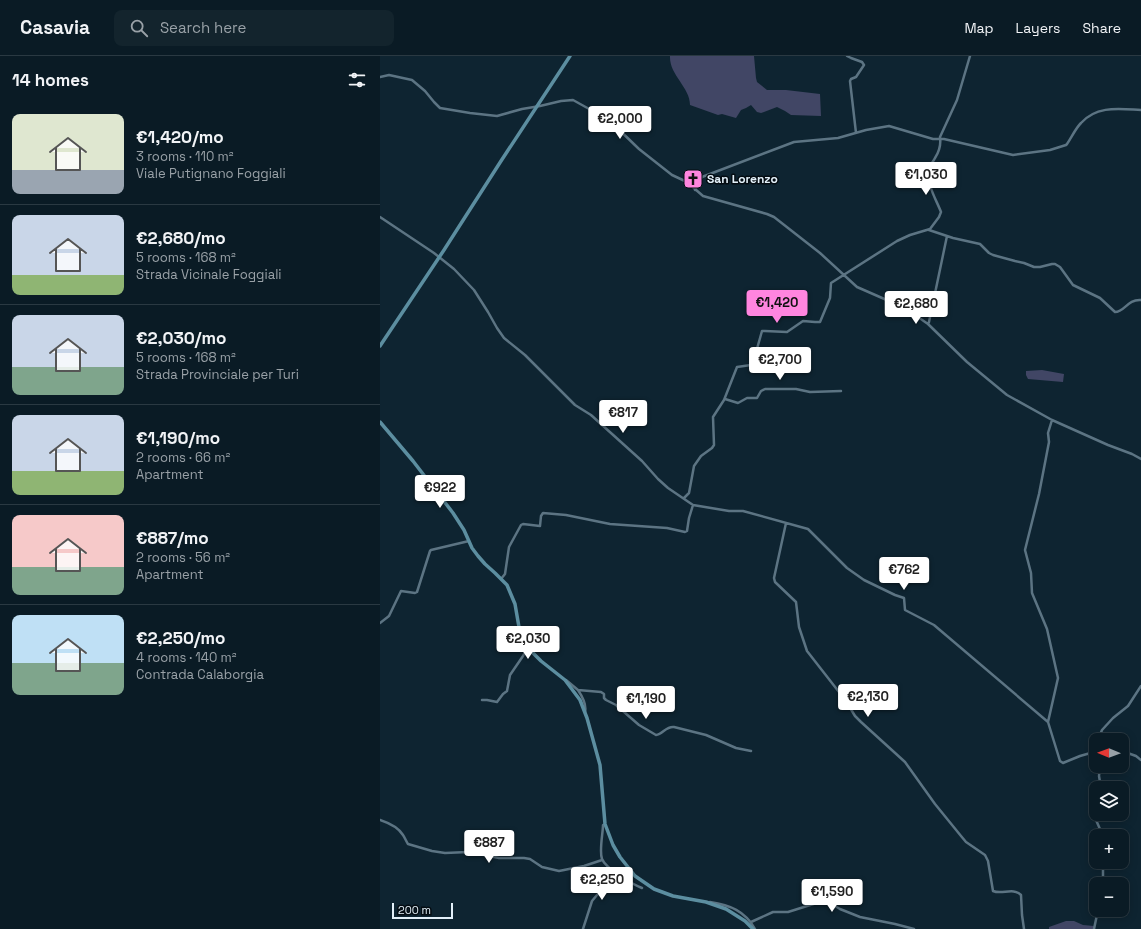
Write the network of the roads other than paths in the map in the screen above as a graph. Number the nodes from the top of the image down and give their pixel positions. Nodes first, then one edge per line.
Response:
1 (570, 56) edge
2 (847, 56) edge
3 (970, 56) edge
4 (380, 77) edge
5 (540, 104) junction
6 (1141, 110) edge
7 (856, 132) junction
8 (940, 139) junction
9 (695, 190) junction
10 (380, 217) edge
11 (929, 230) junction
12 (947, 236) junction
13 (843, 275) junction
14 (1141, 300) edge
15 (928, 324) junction
16 (380, 346) edge
17 (841, 391) dead end
18 (725, 399) junction
19 (1052, 420) junction
20 (380, 422) edge
21 (1141, 459) edge
22 (684, 498) junction
23 (693, 505) junction
24 (786, 523) junction
25 (469, 541) junction
26 (501, 579) junction
27 (380, 622) edge
28 (526, 650) dead end
29 (565, 680) junction
30 (1141, 686) edge
31 (578, 690) junction
32 (482, 700) dead end
33 (585, 712) junction
34 (1048, 722) junction
35 (1101, 733) edge
36 (751, 751) dead end
37 (1129, 754) edge
38 (1089, 755) edge
39 (1141, 760) edge
40 (380, 820) edge
41 (605, 824) junction
42 (602, 860) junction
43 (616, 873) junction
44 (642, 888) dead end
45 (706, 902) junction
46 (1097, 917) edge
47 (751, 922) junction
48 (583, 929) edge
49 (754, 929) edge
50 (914, 929) edge
51 (1024, 929) edge
52 (1094, 929) edge

1 - 5 main road
2 - 7 street
3 - 8 street
4 - 5 street
5 - 9 street
5 - 16 main road
6 - 8 street
7 - 8 street
7 - 9 street
8 - 11 street
9 - 13 street
10 - 22 street
11 - 12 street
11 - 13 street
12 - 14 street
12 - 15 street
13 - 15 street
13 - 18 street
15 - 19 street
17 - 18 street
18 - 22 street
19 - 21 street
19 - 34 street
20 - 25 main road
22 - 23 street
23 - 24 street
23 - 26 street
24 - 34 street
24 - 51 street
25 - 26 main road
25 - 27 street
26 - 29 main road
28 - 32 street
29 - 31 street
29 - 33 main road
30 - 35 street
31 - 33 street
31 - 36 street
33 - 41 main road
34 - 38 street
37 - 39 street
40 - 42 street
41 - 42 street
41 - 45 main road
42 - 43 street
43 - 44 street
43 - 48 street
45 - 47 street
45 - 49 main road
46 - 52 street
47 - 49 street
47 - 50 street

